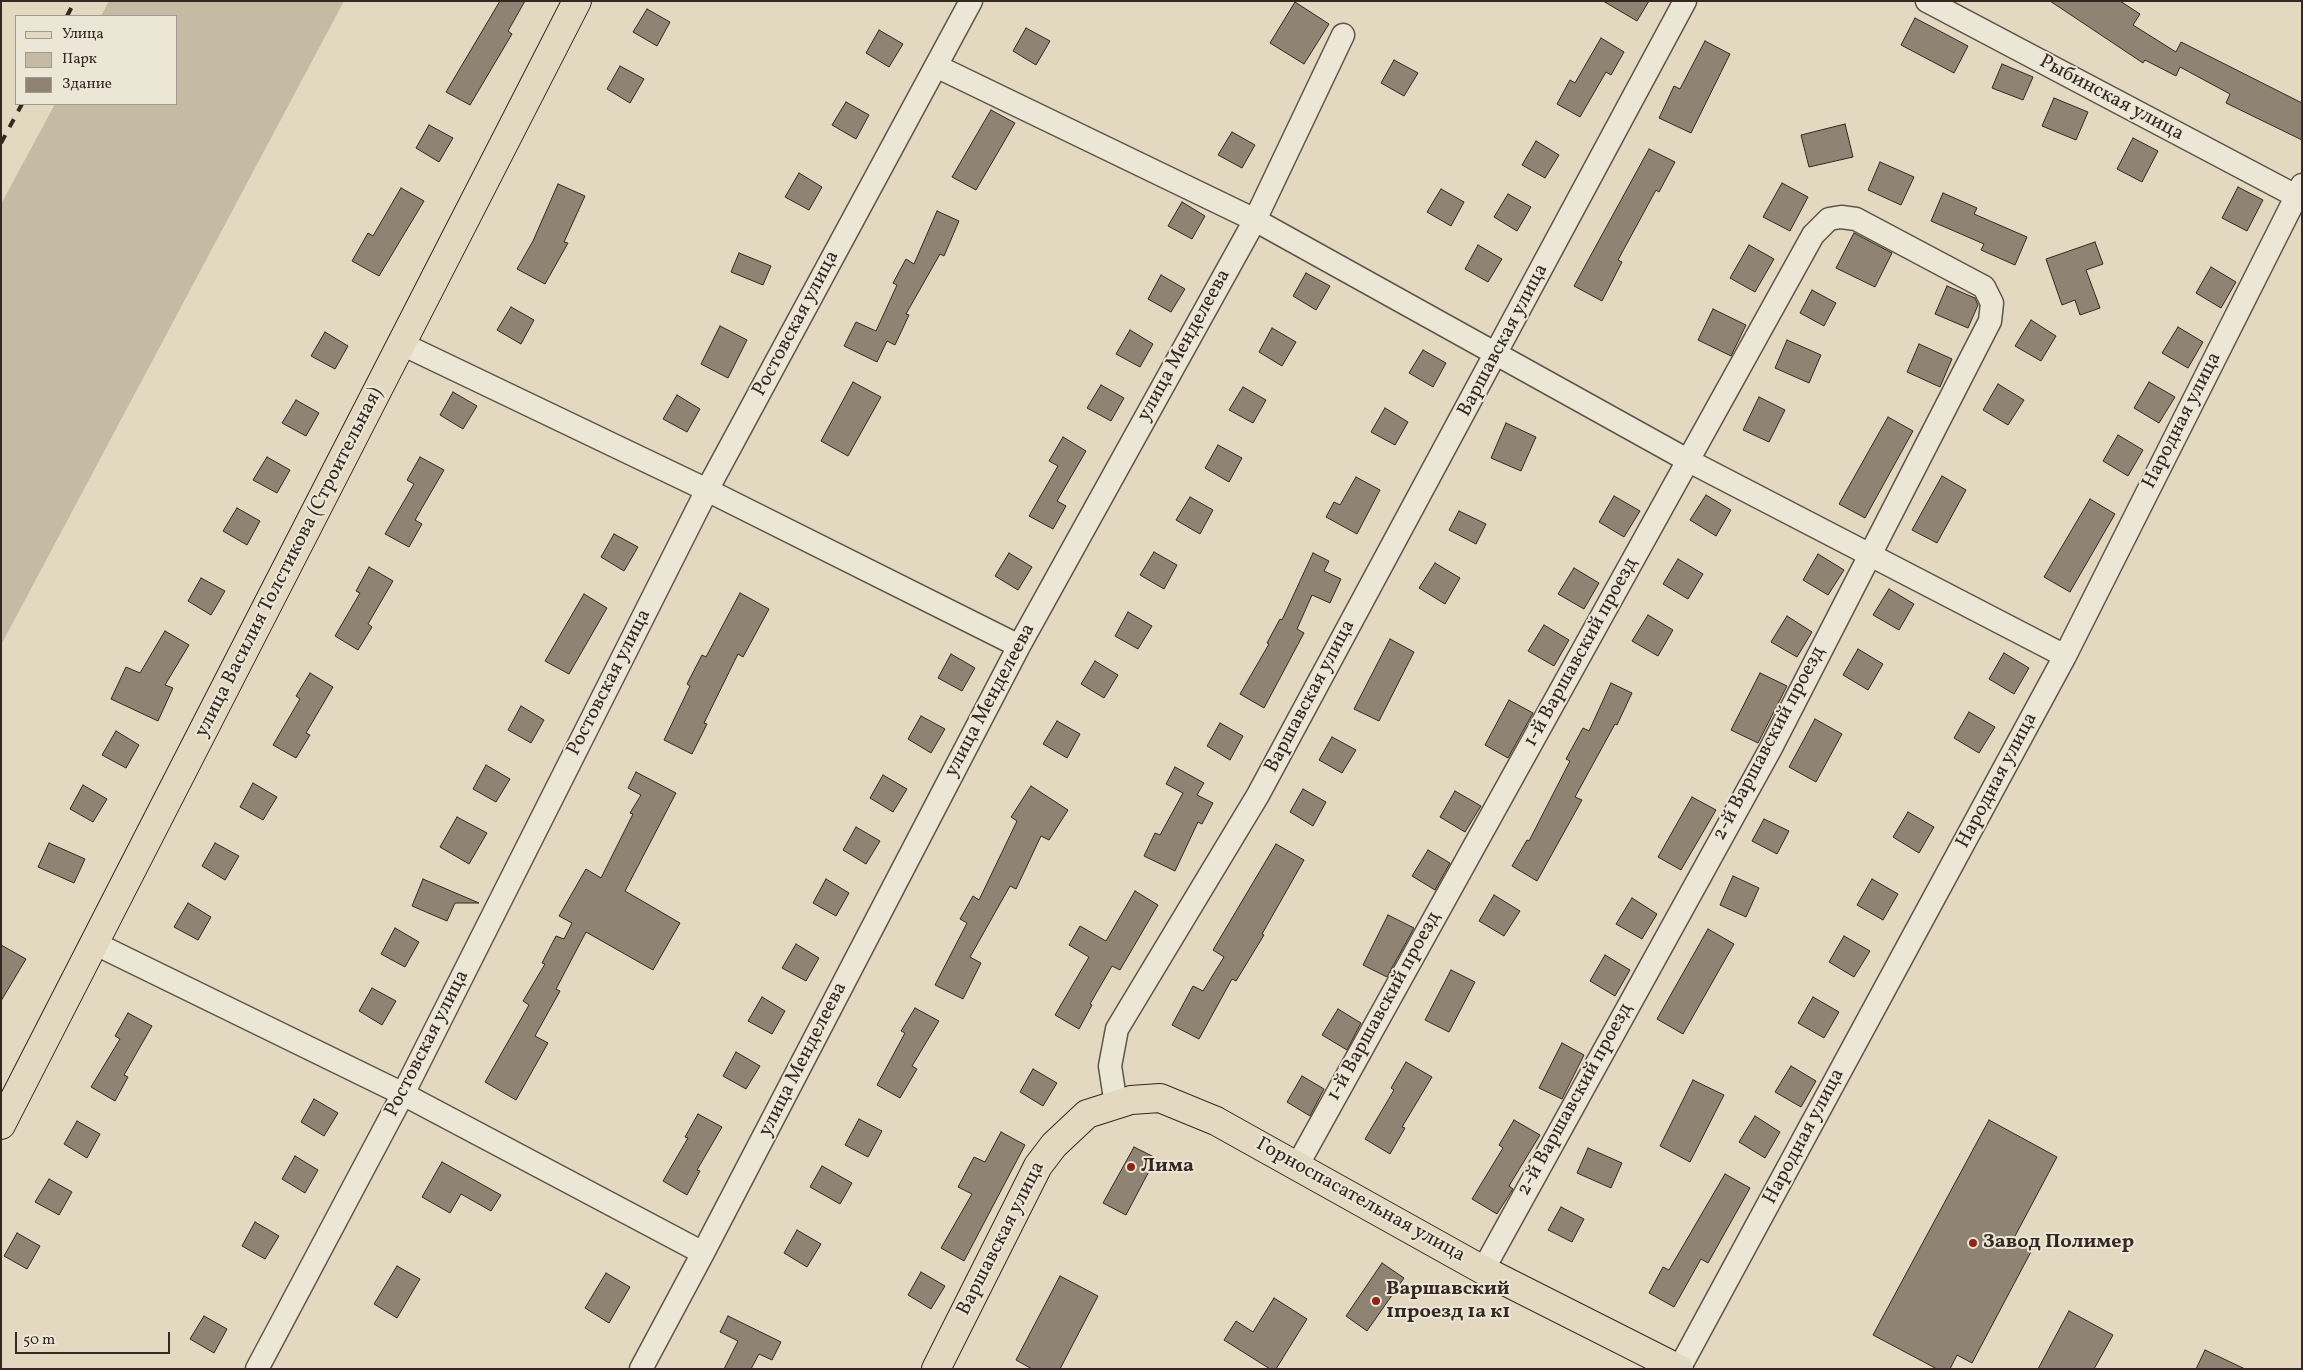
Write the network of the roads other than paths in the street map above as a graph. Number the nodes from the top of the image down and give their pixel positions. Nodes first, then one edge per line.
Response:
1 (577, 1) edge
2 (971, 1) edge
3 (1686, 1) edge
4 (1927, 1) edge
5 (1343, 35) dead end
6 (936, 66) junction
7 (2299, 190) edge
8 (1255, 220) junction
9 (1908, 247) joint
10 (402, 344) junction
11 (1497, 354) junction
12 (1689, 461) junction
13 (707, 490) junction
14 (1870, 554) junction
15 (1019, 646) junction
16 (2065, 656) junction
17 (96, 944) junction
18 (403, 1094) junction
19 (1116, 1105) junction
20 (1, 1125) edge
21 (1297, 1166) junction
22 (703, 1253) junction
23 (1483, 1270) junction
24 (257, 1369) edge
25 (641, 1369) edge
26 (936, 1369) edge
27 (1679, 1369) edge

1 - 10 main road, улица Василия Толстикова (Строительная)
2 - 6 street, Ростовская улица
3 - 11 street, Варшавская улица
4 - 7 street, Рыбинская улица
5 - 8 street, улица Менделеева
6 - 8 street
6 - 13 street, Ростовская улица
7 - 16 street, Народная улица
8 - 11 street
8 - 15 street, улица Менделеева
9 - 12 street, 1-й Варшавский проезд
9 - 14 street, 2-й Варшавский проезд
10 - 13 street
10 - 17 main road, улица Василия Толстикова (Строительная)
11 - 12 street
11 - 19 street, Варшавская улица
12 - 14 street
12 - 21 street, 1-й Варшавский проезд
13 - 15 street
13 - 18 street, Ростовская улица
14 - 16 street
14 - 23 street, 2-й Варшавский проезд
15 - 22 street, улица Менделеева
16 - 27 street, Народная улица
17 - 18 street
17 - 20 main road, улица Василия Толстикова (Строительная)
18 - 22 street
18 - 24 street, Ростовская улица
19 - 21 main road, Горноспасательная улица
19 - 26 main road, Варшавская улица
21 - 23 main road, Горноспасательная улица
22 - 25 street, улица Менделеева
23 - 27 main road, Горноспасательная улица

